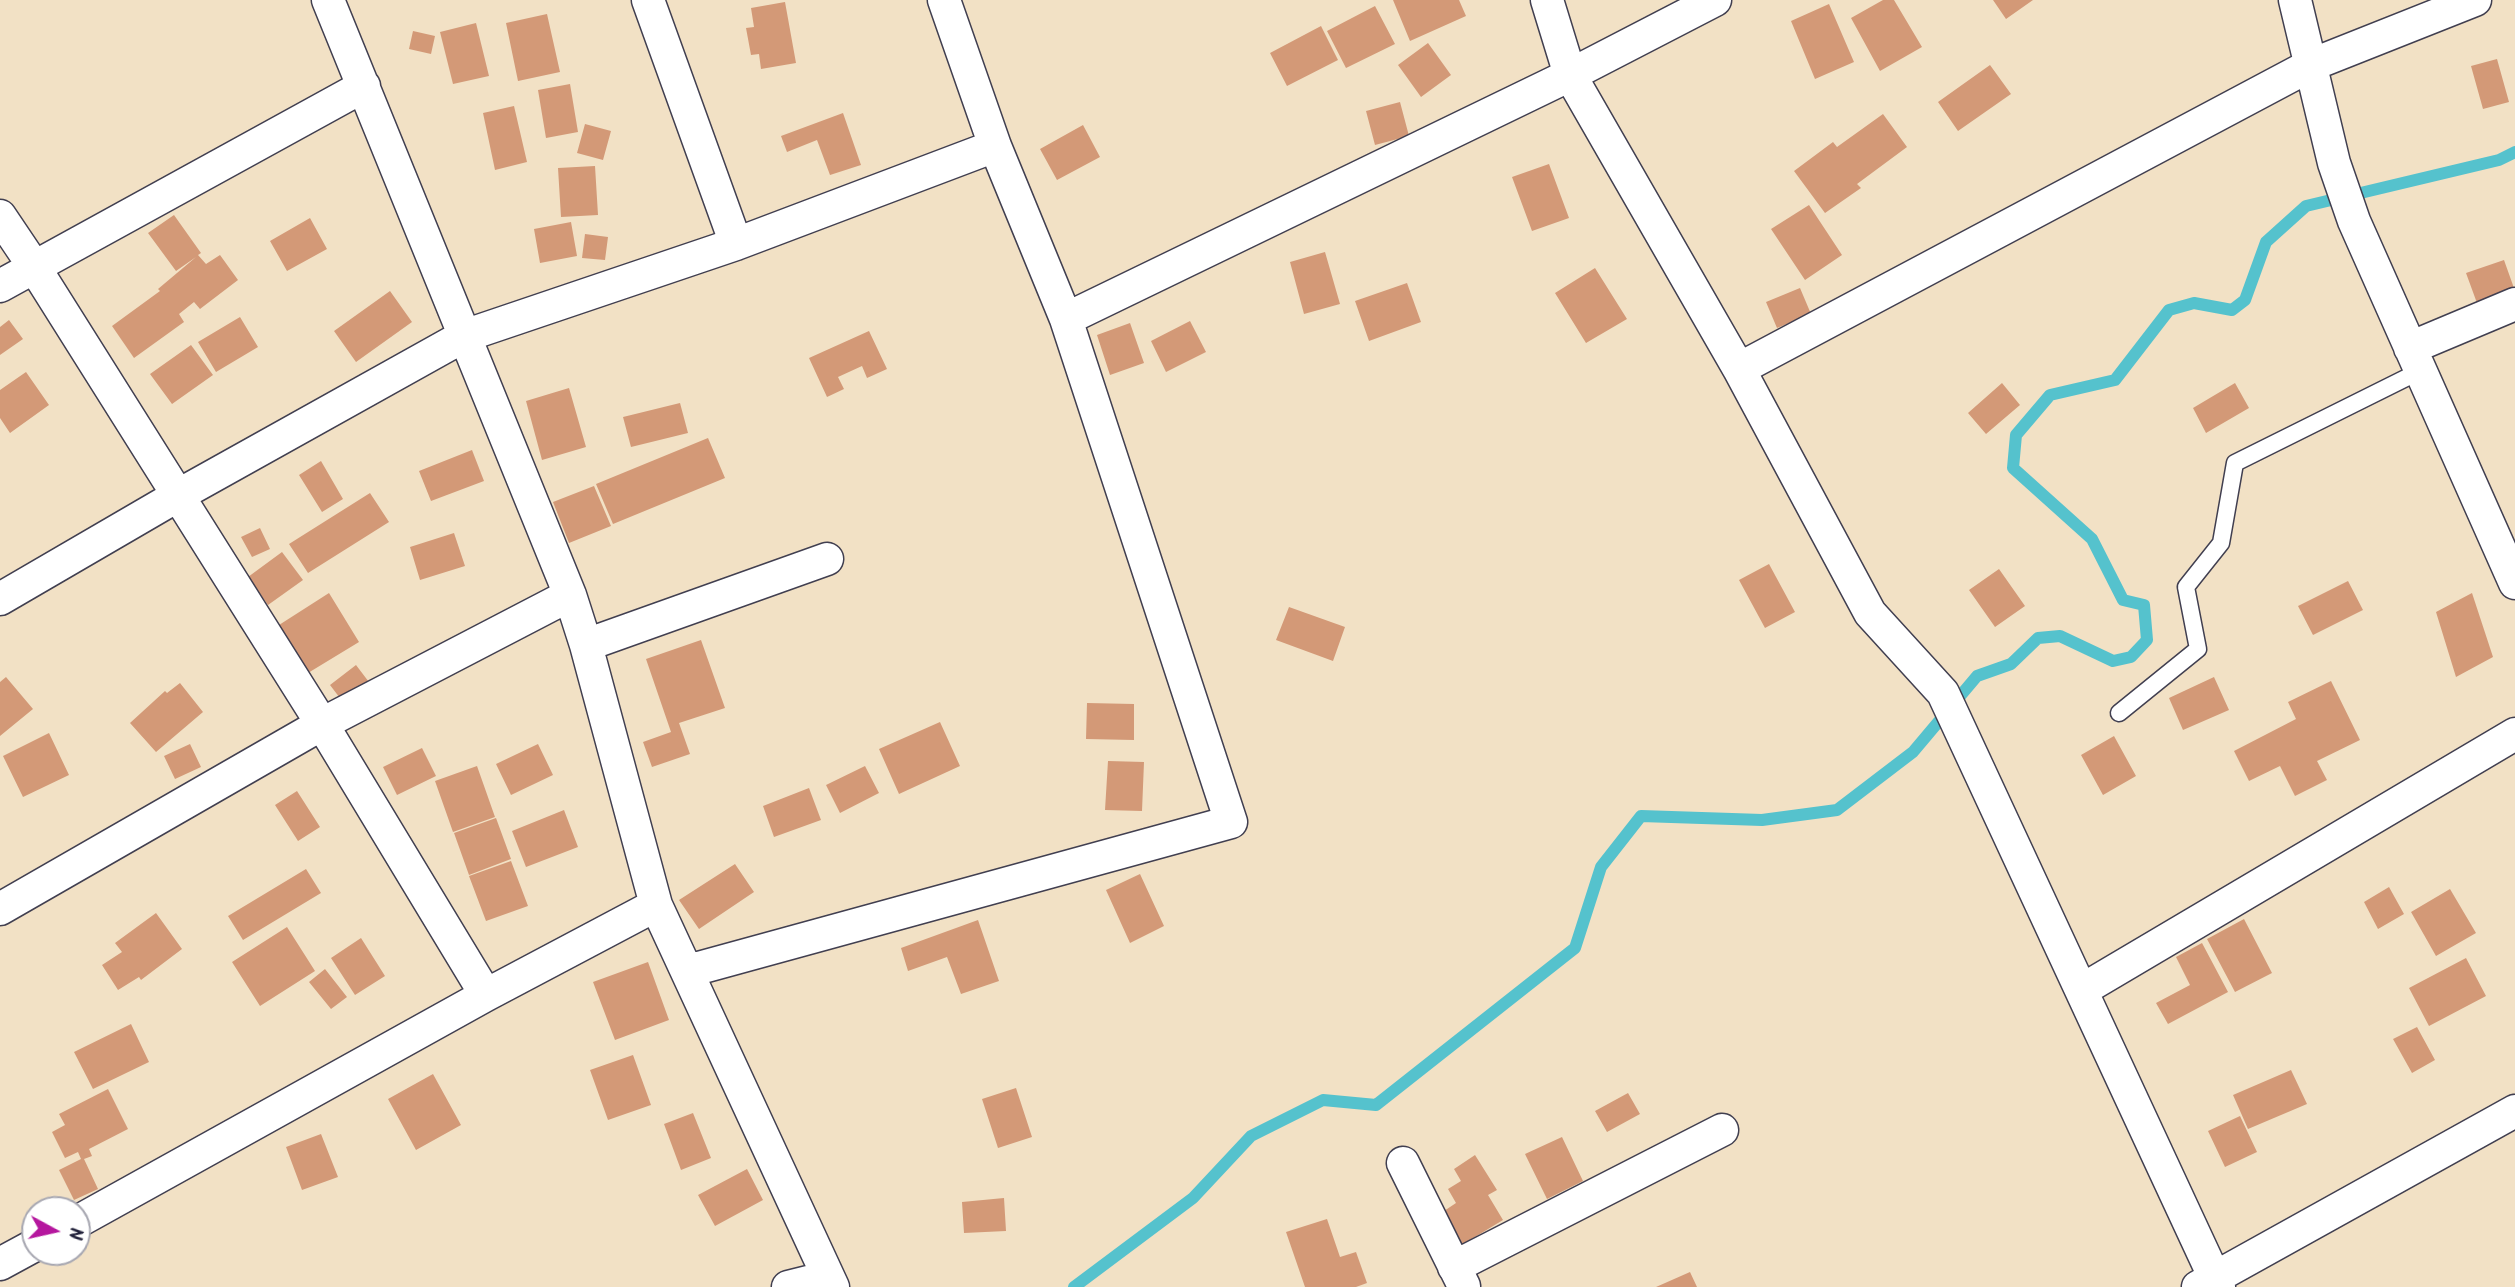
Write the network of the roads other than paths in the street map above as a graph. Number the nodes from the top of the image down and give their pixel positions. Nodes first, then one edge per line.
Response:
1 (328, 0) edge
2 (648, 0) edge
3 (1547, 0) edge
4 (1715, 0) edge
5 (2295, 0) edge
6 (2475, 0) edge
7 (953, 3) edge
8 (2311, 65) junction
9 (1570, 75) junction
10 (364, 86) junction
11 (995, 146) junction
12 (0, 216) edge
13 (736, 244) junction
14 (33, 265) junction
15 (0, 286) edge
16 (2515, 304) edge
17 (1066, 319) junction
18 (464, 335) junction
19 (2415, 359) junction
20 (1739, 369) junction
21 (177, 496) junction
22 (827, 559) dead end
23 (2515, 583) edge
24 (570, 595) junction
25 (0, 599) edge
26 (586, 645) junction
27 (2119, 713) dead end
28 (321, 724) junction
29 (2515, 734) edge
30 (656, 905) junction
31 (0, 909) edge
32 (688, 971) junction
33 (2082, 990) junction
34 (486, 995) junction
35 (2515, 1111) edge
36 (1722, 1130) dead end
37 (1402, 1163) dead end
38 (91, 1214) edge
39 (21, 1253) edge
40 (0, 1265) edge
41 (1460, 1277) edge
42 (831, 1282) edge
43 (2211, 1284) edge
44 (788, 1287) edge

1 - 10 street
2 - 13 street
3 - 9 street
4 - 9 street
5 - 8 street
6 - 8 street
7 - 11 street
8 - 19 street
8 - 20 street
9 - 17 street
9 - 20 street
10 - 14 street
10 - 18 street
11 - 13 street
11 - 17 street
12 - 14 street
13 - 18 street
14 - 15 street
14 - 21 street
16 - 19 street
17 - 32 street
18 - 21 street
18 - 24 street
19 - 23 street
19 - 27 lane
20 - 33 street
21 - 25 street
21 - 28 street
22 - 26 street
24 - 26 street
24 - 28 street
26 - 30 street
28 - 31 street
28 - 34 street
29 - 33 street
30 - 32 street
30 - 34 street
32 - 42 street
33 - 43 street
34 - 38 street
35 - 43 street
36 - 41 street
37 - 41 street
39 - 40 street
42 - 44 street

